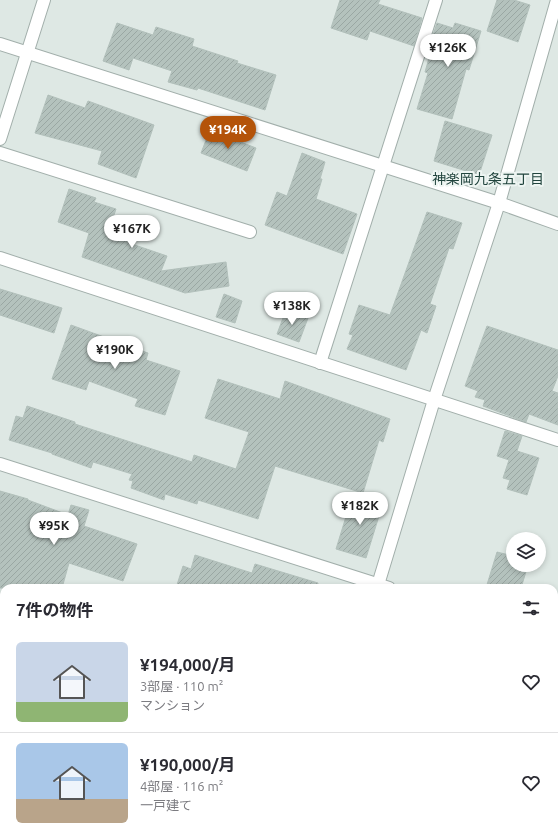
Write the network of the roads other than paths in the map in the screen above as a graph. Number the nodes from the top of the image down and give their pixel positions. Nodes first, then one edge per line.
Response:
1 (44, 0) edge
2 (436, 0) edge
3 (557, 0) edge
4 (0, 44) edge
5 (27, 53) junction
6 (0, 139) edge
7 (0, 153) edge
8 (383, 166) junction
9 (499, 203) junction
10 (558, 224) edge
11 (250, 232) dead end
12 (0, 258) edge
13 (320, 363) junction
14 (434, 400) junction
15 (558, 440) edge
16 (0, 464) edge
17 (373, 584) edge
18 (383, 584) edge

1 - 5 street
2 - 8 street
3 - 9 street
4 - 5 street
5 - 6 street
5 - 8 street
7 - 11 street
8 - 9 street
8 - 13 street
9 - 10 street
9 - 14 street
12 - 13 street
13 - 14 street
14 - 15 street
14 - 18 street
16 - 17 street

